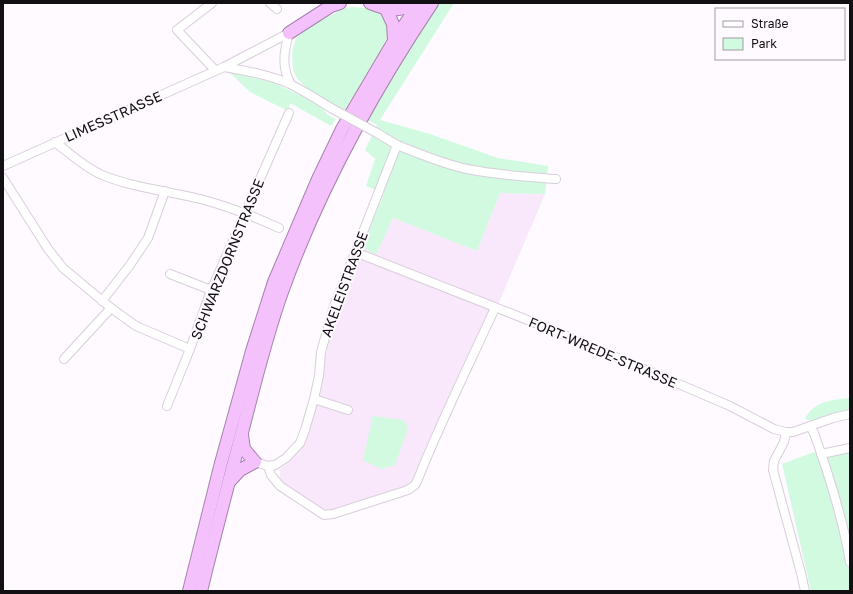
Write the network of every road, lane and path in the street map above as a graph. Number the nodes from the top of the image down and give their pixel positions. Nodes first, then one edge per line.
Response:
1 (212, 3) edge
2 (270, 3) edge
3 (340, 3) edge
4 (370, 3) edge
5 (412, 3) edge
6 (419, 3) edge
7 (432, 3) edge
8 (278, 9) dead end
9 (386, 10) junction
10 (289, 33) junction
11 (394, 41) junction
12 (224, 67) junction
13 (215, 70) junction
14 (291, 84) junction
15 (288, 113) dead end
16 (55, 142) junction
17 (397, 145) junction
18 (3, 166) edge
19 (3, 178) edge
20 (556, 179) dead end
21 (165, 191) junction
22 (245, 213) junction
23 (279, 228) dead end
24 (355, 252) junction
25 (170, 274) dead end
26 (211, 290) junction
27 (102, 301) junction
28 (111, 308) junction
29 (495, 308) junction
30 (190, 349) junction
31 (64, 359) dead end
32 (314, 399) junction
33 (167, 406) dead end
34 (348, 410) dead end
35 (850, 414) edge
36 (810, 426) junction
37 (786, 432) junction
38 (242, 433) junction
39 (850, 448) edge
40 (821, 454) junction
41 (255, 462) junction
42 (268, 466) junction
43 (228, 483) junction
44 (850, 562) edge
45 (189, 591) edge
46 (201, 591) edge
47 (805, 591) edge

1 - 13 street
2 - 8 street
3 - 10 highway
4 - 9 highway
5 - 9 highway
6 - 11 highway
7 - 38 highway
9 - 11 highway
10 - 12 street, LIMESSTRASSE
10 - 14 street
11 - 45 highway
12 - 13 street, LIMESSTRASSE
12 - 14 street, LIMESSTRASSE
13 - 16 street, LIMESSTRASSE
14 - 17 street, LIMESSTRASSE, bridge
15 - 22 street, SCHWARZDORNSTRASSE
16 - 18 street, LIMESSTRASSE
16 - 21 street
17 - 20 street
17 - 24 street, AKELEISTRASSE
19 - 27 street
21 - 22 street
21 - 27 street
22 - 23 street
22 - 26 street, SCHWARZDORNSTRASSE
24 - 29 street, FORT-WREDE-STRASSE
24 - 32 street, AKELEISTRASSE
25 - 26 street
26 - 30 street, SCHWARZDORNSTRASSE
27 - 28 street
28 - 30 street
28 - 31 street
29 - 37 street, FORT-WREDE-STRASSE
29 - 42 street
30 - 33 street, SCHWARZDORNSTRASSE
32 - 34 street
32 - 42 street, AKELEISTRASSE
35 - 36 street
36 - 37 street
36 - 40 street
37 - 47 street
38 - 41 highway
38 - 43 highway
39 - 40 street
40 - 44 street
41 - 42 street
41 - 43 highway
43 - 46 highway

